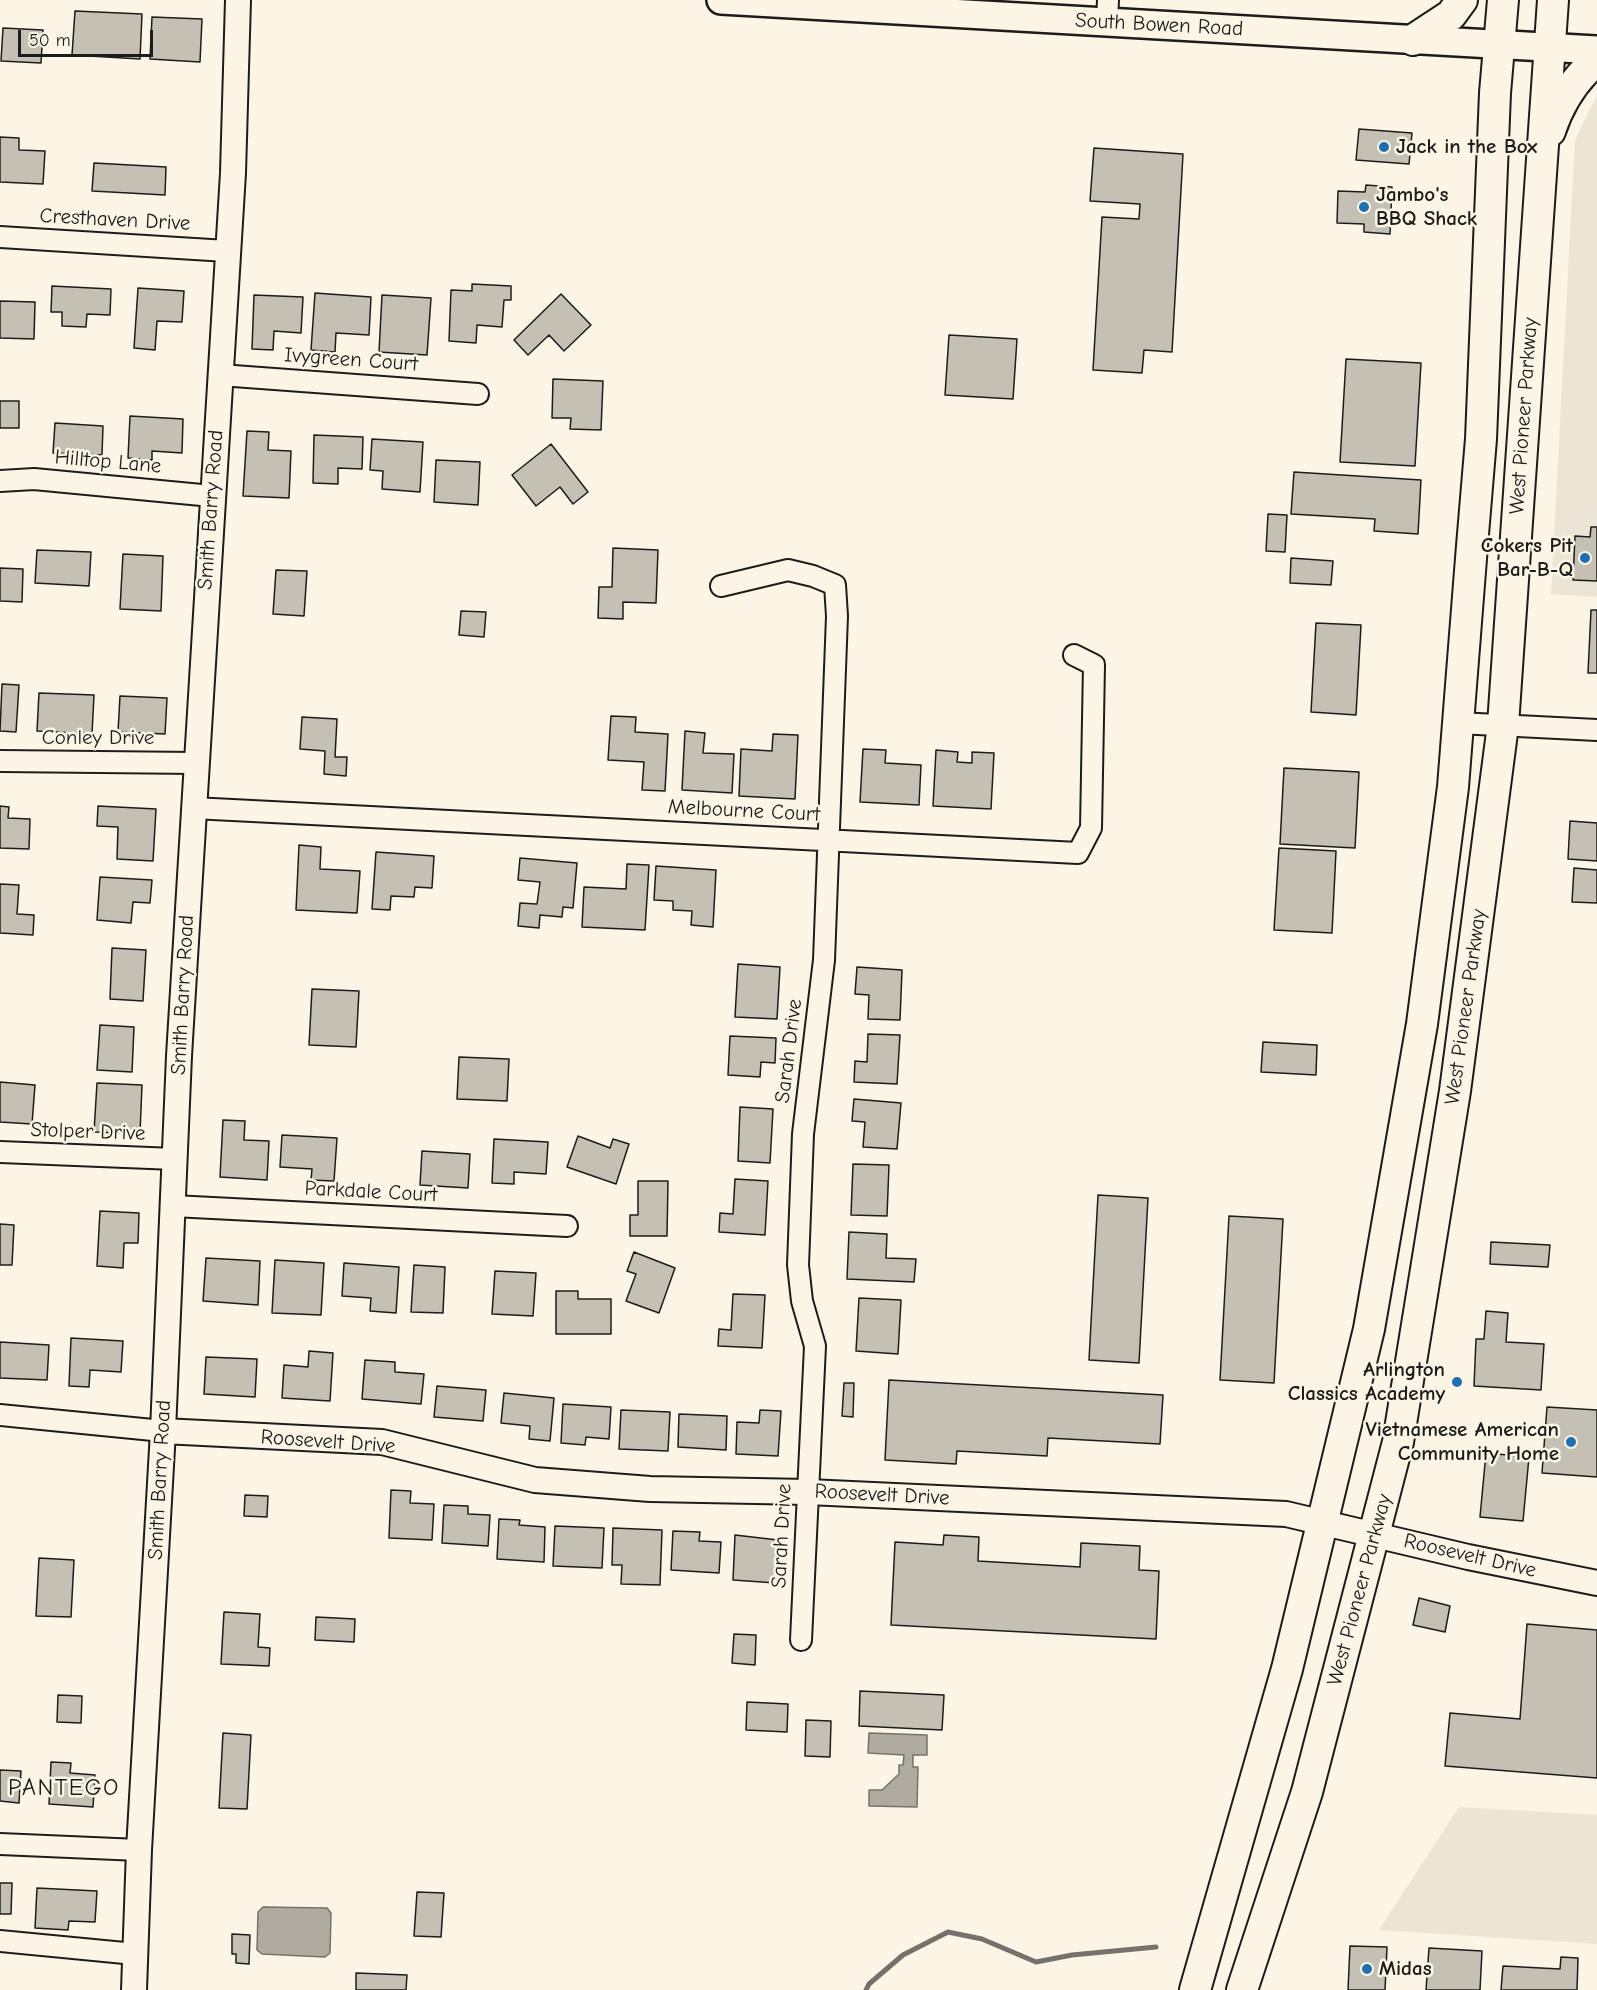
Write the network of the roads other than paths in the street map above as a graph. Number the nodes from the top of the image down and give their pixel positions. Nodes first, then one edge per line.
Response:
1 (238, 0) edge
2 (720, 0) edge
3 (1462, 0) edge
4 (1503, 0) edge
5 (1553, 0) edge
6 (1107, 11) edge
7 (1413, 40) junction
8 (1499, 44) junction
9 (1550, 47) junction
10 (1597, 50) edge
11 (1597, 60) edge
12 (1542, 157) junction
13 (0, 237) edge
14 (227, 250) junction
15 (220, 375) junction
16 (478, 394) dead end
17 (0, 481) edge
18 (212, 496) junction
19 (721, 586) dead end
20 (1074, 655) dead end
21 (1458, 723) junction
22 (1503, 725) junction
23 (1597, 730) edge
24 (0, 761) edge
25 (196, 763) junction
26 (193, 808) junction
27 (829, 839) junction
28 (0, 1152) edge
29 (175, 1160) junction
30 (173, 1206) junction
31 (567, 1226) dead end
32 (0, 1415) edge
33 (163, 1431) junction
34 (808, 1492) junction
35 (1324, 1521) junction
36 (1374, 1534) junction
37 (1597, 1583) edge
38 (801, 1640) dead end
39 (0, 1844) edge
40 (139, 1850) junction
41 (0, 1941) edge
42 (135, 1954) junction
43 (134, 1990) edge
44 (1195, 1990) edge
45 (1242, 1990) edge

1 - 14 street, Smith Barry Road
2 - 6 main road, South Bowen Road
3 - 7 main road
4 - 8 main road, West Pioneer Parkway
5 - 9 main road, West Pioneer Parkway
6 - 7 main road, South Bowen Road
7 - 8 main road, South Bowen Road
8 - 9 main road, South Bowen Road
8 - 21 main road, West Pioneer Parkway
9 - 10 main road, South Bowen Road
9 - 12 main road, West Pioneer Parkway
11 - 12 main road
12 - 22 main road, West Pioneer Parkway
13 - 14 street, Cresthaven Drive
14 - 15 street, Smith Barry Road
15 - 16 street, Ivygreen Court
15 - 18 street, Smith Barry Road
17 - 18 street, Hilltop Lane
18 - 25 street, Smith Barry Road
19 - 27 street, Sarah Drive
20 - 27 street, Melbourne Court
21 - 22 street
21 - 35 main road, West Pioneer Parkway
22 - 23 street
22 - 36 main road, West Pioneer Parkway
24 - 25 street, Conley Drive
25 - 26 street, Smith Barry Road
26 - 27 street, Melbourne Court
26 - 29 street, Smith Barry Road
27 - 34 street, Sarah Drive
28 - 29 street, Stolper Drive
29 - 30 street, Smith Barry Road
30 - 31 street, Parkdale Court
30 - 33 street, Smith Barry Road
32 - 33 street
33 - 34 street, Roosevelt Drive
33 - 40 street, Smith Barry Road
34 - 35 street, Roosevelt Drive
34 - 38 street, Sarah Drive
35 - 36 street, Roosevelt Drive
35 - 44 main road, West Pioneer Parkway
36 - 37 street, Roosevelt Drive
36 - 45 main road, West Pioneer Parkway
39 - 40 street
40 - 42 street, Smith Barry Road
41 - 42 street
42 - 43 street, Smith Barry Road

